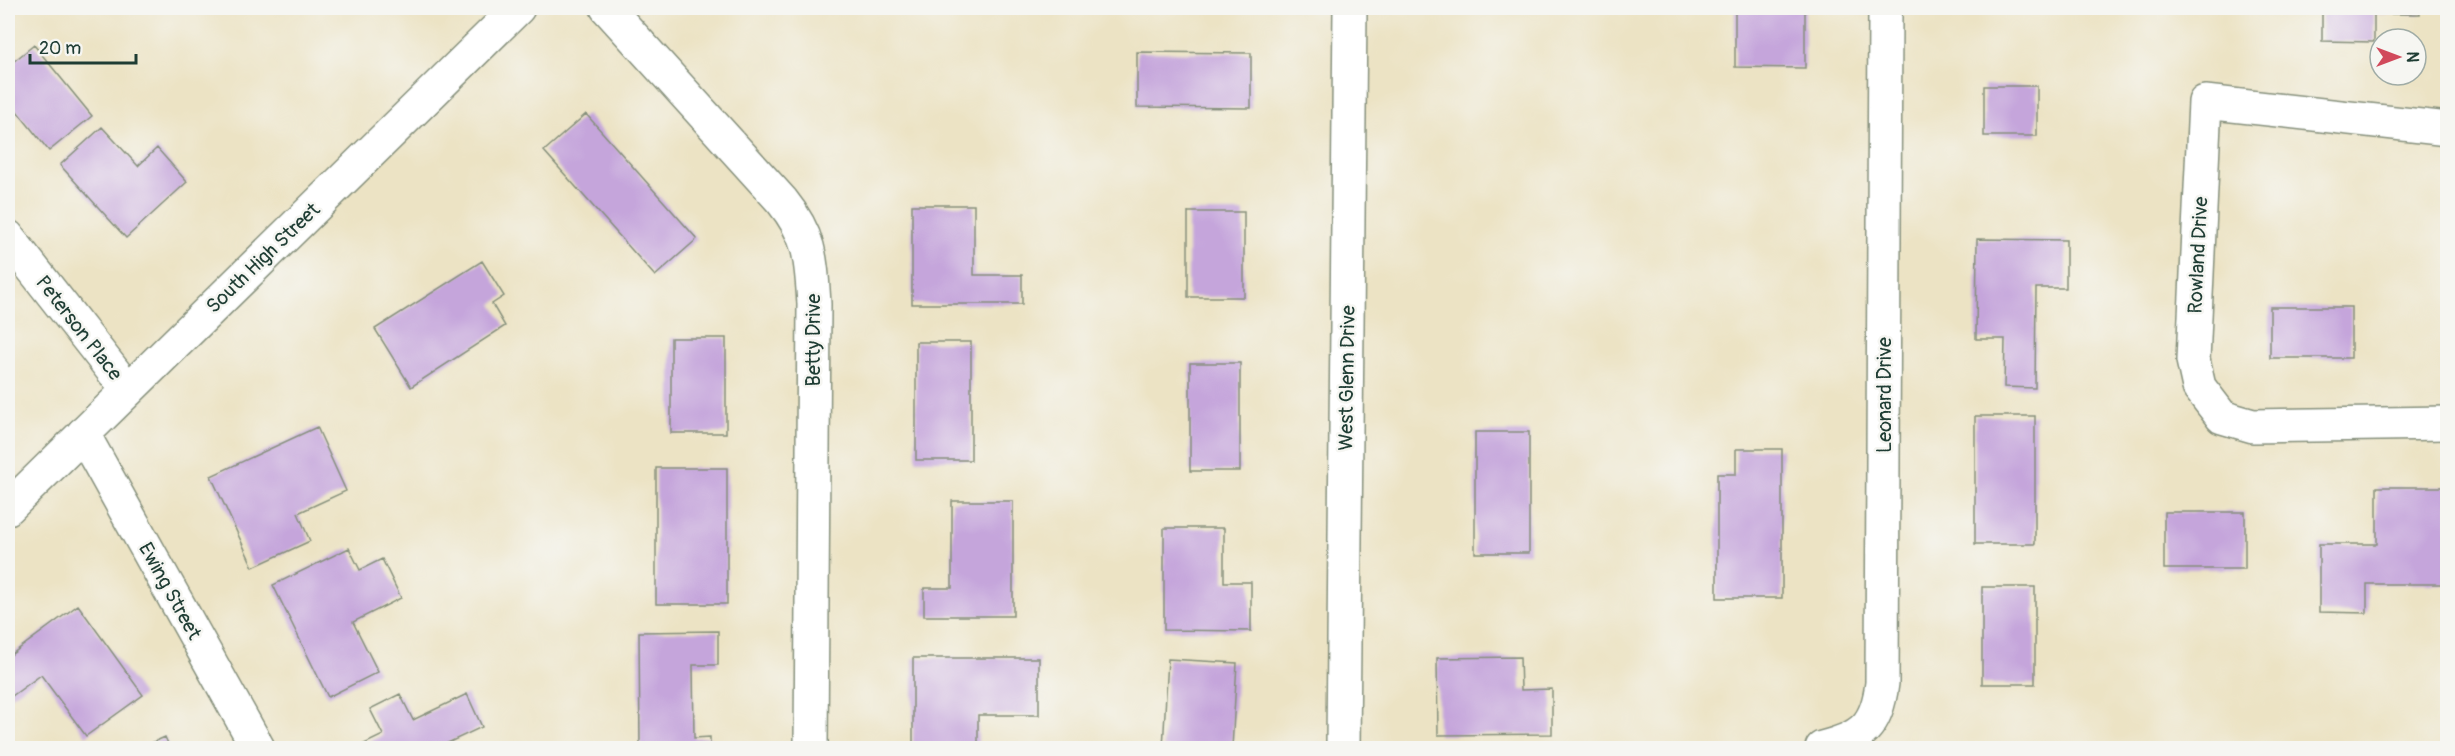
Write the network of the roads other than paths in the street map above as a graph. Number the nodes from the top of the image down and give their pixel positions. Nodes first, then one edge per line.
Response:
1 (518, 8) edge
2 (607, 8) edge
3 (1350, 8) edge
4 (1885, 8) edge
5 (2448, 129) edge
6 (8, 237) edge
7 (129, 390) junction
8 (2448, 423) edge
9 (83, 434) junction
10 (8, 508) edge
11 (258, 748) edge
12 (811, 748) edge
13 (1343, 748) edge
14 (1822, 748) edge

1 - 7 street, South High Street
2 - 12 street, Betty Drive
3 - 13 street, West Glenn Drive
4 - 14 street, Leonard Drive
5 - 8 street, Rowland Drive
6 - 7 street, Peterson Place
7 - 9 street, South High Street
9 - 10 street, South High Street
9 - 11 street, Ewing Street

